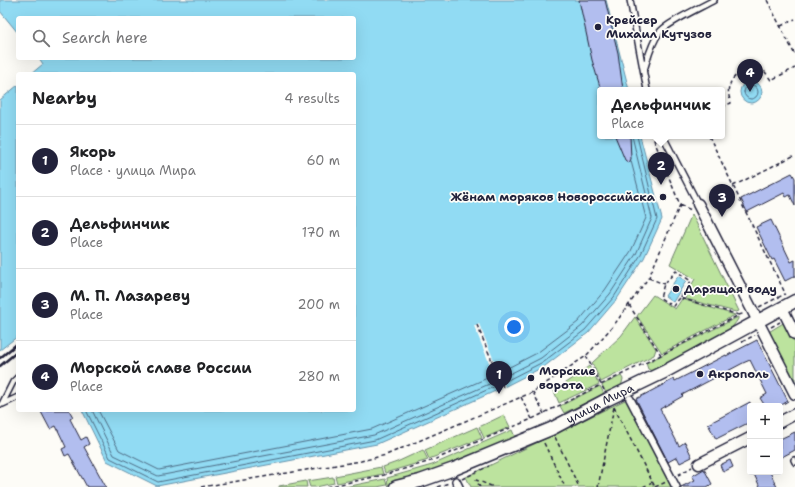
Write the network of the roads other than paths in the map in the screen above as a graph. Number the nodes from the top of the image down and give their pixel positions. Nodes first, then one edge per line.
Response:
1 (630, 0) edge
2 (714, 0) edge
3 (644, 70) junction
4 (647, 87) edge
5 (665, 139) edge
6 (698, 204) joint
7 (788, 302) edge
8 (755, 315) junction
9 (795, 334) edge
10 (16, 379) edge
11 (795, 394) edge
12 (16, 398) edge
13 (630, 399) dead end
14 (1, 405) edge
15 (795, 414) edge
16 (783, 420) edge
17 (748, 439) edge
18 (699, 464) dead end
19 (398, 487) edge
20 (676, 487) edge

1 - 3 lane
2 - 3 lane
3 - 4 lane
5 - 6 lane
6 - 8 street
7 - 8 street, улица Мира
7 - 9 street
8 - 11 street
8 - 19 street, улица Мира
10 - 14 lane
12 - 14 lane
13 - 20 street
15 - 16 street
17 - 18 street

